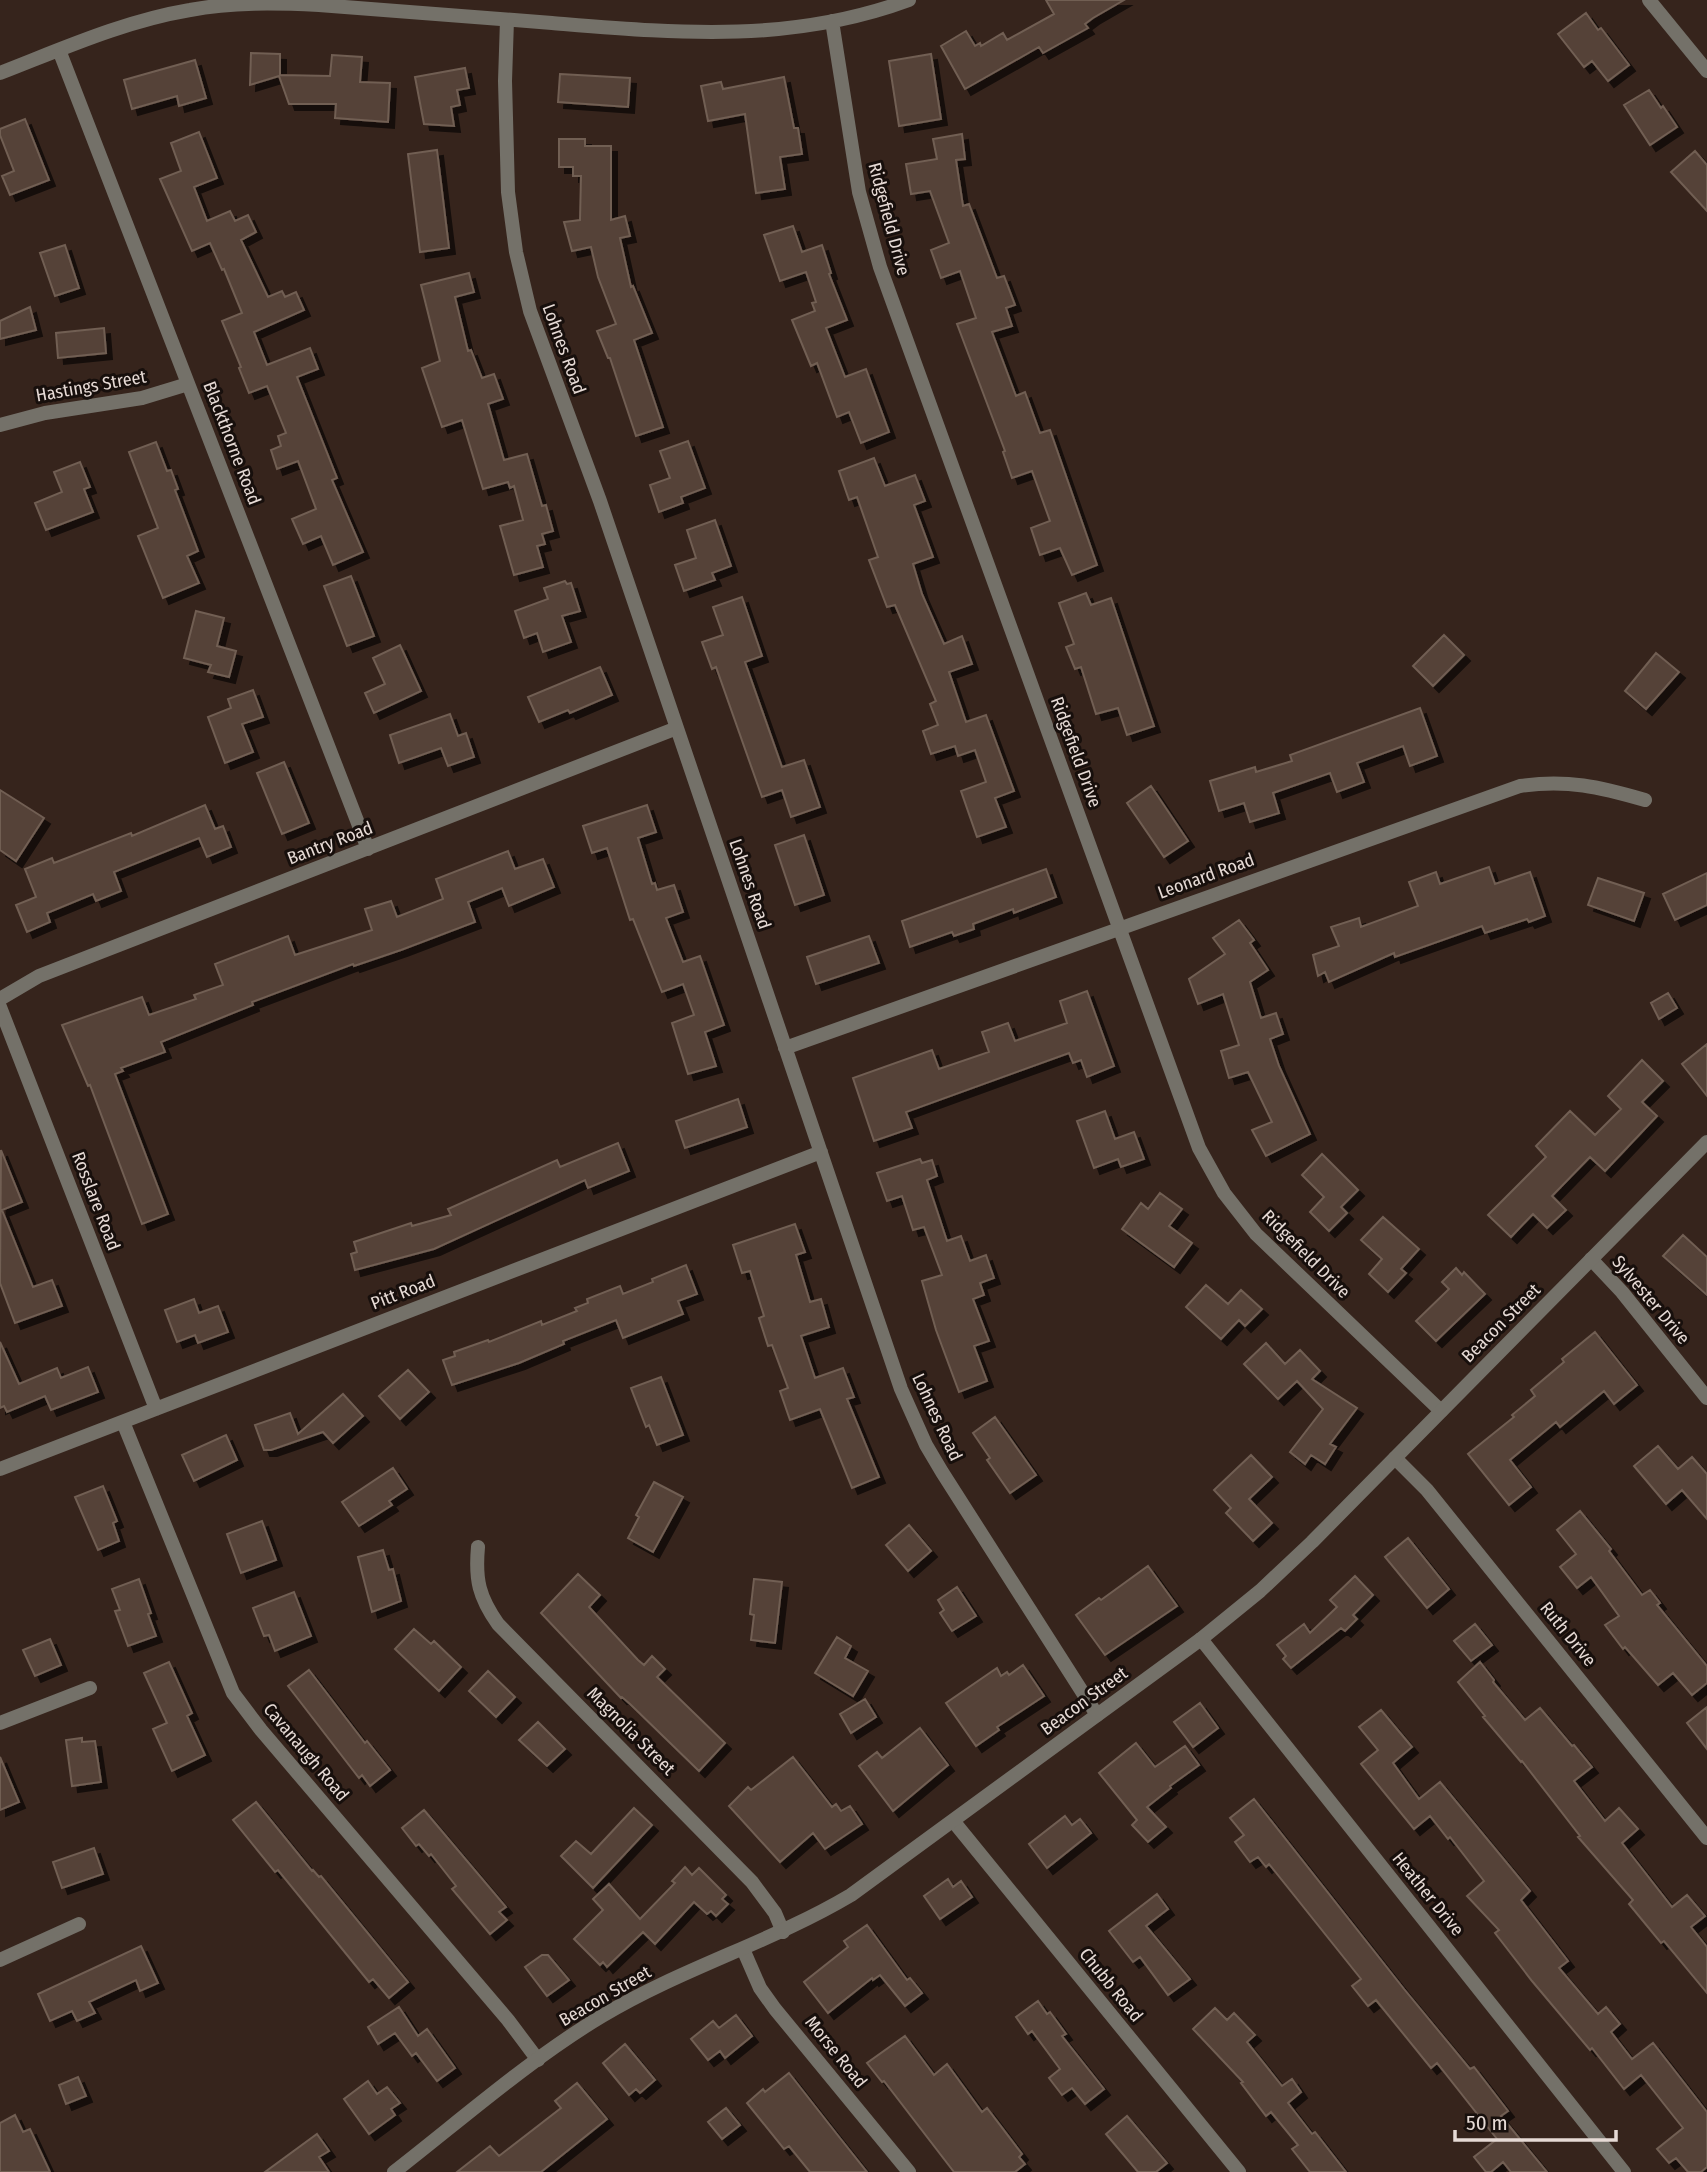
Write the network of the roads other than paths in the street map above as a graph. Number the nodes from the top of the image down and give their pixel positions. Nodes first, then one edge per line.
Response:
1 (909, 0) edge
2 (1649, 0) edge
3 (508, 20) junction
4 (832, 21) junction
5 (59, 50) junction
6 (1707, 71) edge
7 (0, 73) edge
8 (188, 384) junction
9 (0, 425) edge
10 (677, 728) junction
11 (1645, 800) dead end
12 (368, 849) junction
13 (1118, 927) junction
14 (0, 999) edge
15 (0, 1007) edge
16 (785, 1048) junction
17 (1707, 1142) edge
18 (821, 1152) junction
19 (1591, 1259) junction
20 (1707, 1398) edge
21 (156, 1409) junction
22 (1441, 1411) junction
23 (123, 1422) junction
24 (1395, 1458) junction
25 (0, 1469) edge
26 (478, 1547) dead end
27 (1201, 1639) junction
28 (90, 1688) dead end
29 (1097, 1716) junction
30 (0, 1723) edge
31 (954, 1822) junction
32 (1707, 1838) edge
33 (79, 1924) dead end
34 (783, 1932) junction
35 (743, 1950) junction
36 (0, 1960) edge
37 (538, 2060) junction
38 (394, 2172) edge
39 (909, 2172) edge
40 (1239, 2172) edge
41 (1625, 2172) edge

1 - 4 street
2 - 6 street
3 - 4 street
3 - 5 street
3 - 10 street, Lohnes Road
4 - 13 street, Ridgefield Drive
5 - 7 street
5 - 8 street, Blackthorne Road
8 - 9 street, Hastings Street
8 - 12 street, Blackthorne Road
10 - 12 street, Bantry Road
10 - 16 street, Lohnes Road
11 - 13 street, Leonard Road
12 - 14 street, Bantry Road
13 - 16 street, Leonard Road
13 - 22 street, Ridgefield Drive
15 - 21 street, Rosslare Road
16 - 18 street, Lohnes Road
17 - 19 street, Beacon Street
18 - 21 street, Pitt Road
18 - 29 street, Lohnes Road
19 - 20 street, Sylvester Drive
19 - 22 street, Beacon Street
21 - 23 street, Pitt Road
22 - 24 street, Beacon Street
23 - 25 street, Pitt Road
23 - 37 street, Cavanaugh Road
24 - 27 street, Beacon Street
24 - 32 street, Ruth Drive
26 - 34 street, Magnolia Street
27 - 29 street, Beacon Street
27 - 41 street, Heather Drive
28 - 30 street
29 - 31 street, Beacon Street
31 - 34 street, Beacon Street
31 - 40 street, Chubb Road
33 - 36 street
34 - 35 street, Beacon Street
35 - 37 street, Beacon Street
35 - 39 street, Morse Road
37 - 38 street, Beacon Street

